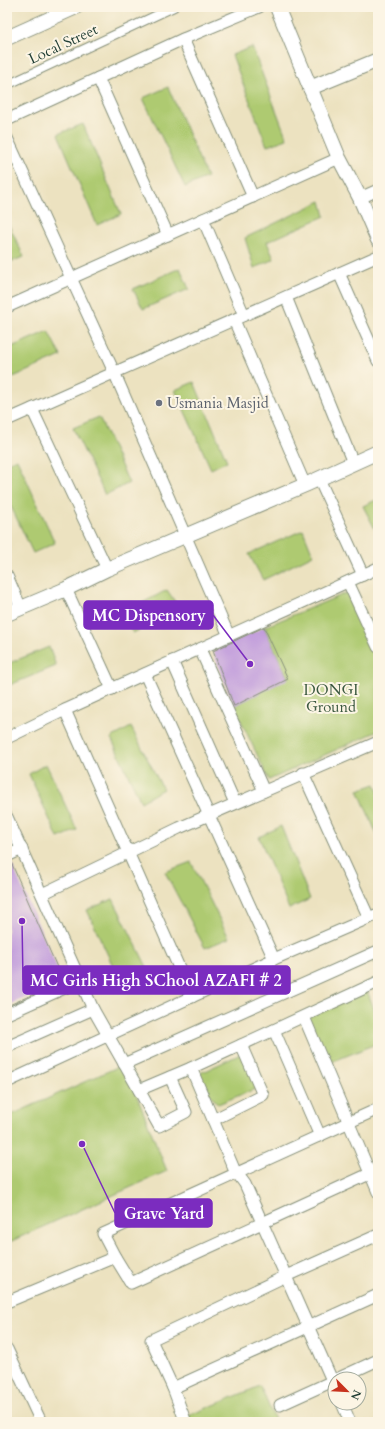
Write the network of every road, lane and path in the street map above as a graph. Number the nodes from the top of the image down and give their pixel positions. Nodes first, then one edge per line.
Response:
1 (76, 7) edge
2 (174, 7) edge
3 (259, 7) edge
4 (277, 7) edge
5 (7, 38) edge
6 (183, 39) junction
7 (378, 60) edge
8 (98, 78) junction
9 (7, 85) edge
10 (310, 88) junction
11 (7, 120) edge
12 (7, 138) edge
13 (339, 158) junction
14 (378, 190) edge
15 (253, 197) junction
16 (360, 198) junction
17 (203, 219) junction
18 (168, 235) junction
19 (378, 240) edge
20 (378, 256) edge
21 (339, 273) junction
22 (72, 278) junction
23 (286, 297) junction
24 (7, 307) edge
25 (239, 318) junction
26 (378, 361) edge
27 (114, 372) junction
28 (32, 409) junction
29 (7, 420) edge
30 (378, 452) edge
31 (353, 464) junction
32 (319, 479) junction
33 (305, 485) junction
34 (185, 536) junction
35 (378, 568) edge
36 (107, 569) junction
37 (363, 575) junction
38 (7, 576) edge
39 (348, 582) junction
40 (66, 589) junction
41 (21, 608) junction
42 (7, 614) edge
43 (229, 636) junction
44 (378, 647) edge
45 (200, 649) junction
46 (172, 661) junction
47 (145, 674) junction
48 (112, 689) junction
49 (65, 710) junction
50 (7, 738) edge
51 (378, 742) edge
52 (303, 773) junction
53 (264, 791) junction
54 (235, 803) junction
55 (209, 815) junction
56 (7, 817) edge
57 (22, 849) junction
58 (128, 852) junction
59 (7, 856) edge
60 (42, 894) junction
61 (374, 916) edge
62 (378, 951) edge
63 (274, 960) junction
64 (80, 981) junction
65 (378, 982) edge
66 (192, 997) junction
67 (93, 1009) junction
68 (7, 1014) edge
69 (304, 1016) junction
70 (274, 1030) junction
71 (108, 1036) junction
72 (241, 1044) junction
73 (7, 1047) edge
74 (124, 1064) junction
75 (191, 1068) junction
76 (170, 1077) junction
77 (7, 1082) edge
78 (139, 1090) junction
79 (378, 1109) edge
80 (213, 1120) junction
81 (349, 1122) junction
82 (320, 1136) junction
83 (374, 1172) edge
84 (237, 1173) junction
85 (378, 1192) edge
86 (262, 1223) junction
87 (378, 1235) edge
88 (115, 1257) junction
89 (286, 1276) junction
90 (378, 1295) edge
91 (7, 1302) edge
92 (308, 1327) junction
93 (7, 1349) edge
94 (378, 1360) edge
95 (330, 1371) edge
96 (356, 1371) edge
97 (327, 1385) edge
98 (173, 1388) junction
99 (280, 1405) dead end
100 (345, 1411) edge
101 (185, 1420) dead end
102 (41, 1422) edge
103 (350, 1422) edge

1 - 5 street
2 - 9 street, Local Street
3 - 6 street
4 - 10 street
6 - 8 street
6 - 15 street
7 - 10 street
8 - 11 street
8 - 18 street
10 - 13 street
12 - 22 street
13 - 15 street
13 - 16 street
14 - 16 street
15 - 17 street
16 - 19 street
17 - 18 street
17 - 25 street
18 - 22 street
20 - 21 street
21 - 23 street
21 - 26 street
22 - 24 street
22 - 27 street
23 - 25 street
23 - 31 street
25 - 27 street
25 - 33 street
27 - 28 street
27 - 34 street
28 - 29 street
28 - 36 street
30 - 31 street
31 - 32 street
32 - 33 street
32 - 37 street
33 - 34 street
34 - 36 street
34 - 43 street
35 - 37 street
36 - 40 street
37 - 39 street
38 - 41 street
39 - 43 street
39 - 44 street
40 - 41 street
40 - 48 street
41 - 42 street
43 - 45 street
45 - 46 street
45 - 53 street
46 - 47 street
46 - 54 street
47 - 48 street
47 - 55 street
48 - 49 street
49 - 50 street
49 - 58 street
51 - 52 street
52 - 53 street
52 - 61 street
53 - 54 street
54 - 55 street
55 - 58 street
55 - 63 street
56 - 57 street
57 - 59 street
57 - 60 street
58 - 60 street
58 - 66 street
60 - 64 street
61 - 63 street
62 - 74 street
63 - 66 street
64 - 67 street
64 - 68 street
65 - 69 street
66 - 71 street
67 - 71 street
67 - 73 street
69 - 70 street
69 - 81 street
70 - 72 street
70 - 82 street
71 - 74 street
71 - 77 street
72 - 75 street
72 - 80 street
74 - 78 street
75 - 76 street
75 - 80 street
76 - 78 street
76 - 78 street
79 - 81 street
80 - 84 street
81 - 82 street
81 - 83 street
82 - 84 street
83 - 85 street
83 - 86 street
84 - 86 street
84 - 88 street
86 - 88 street
86 - 89 street
87 - 89 street
88 - 91 street
89 - 92 street
89 - 98 street
90 - 92 street
92 - 95 street
92 - 98 street
93 - 102 street
94 - 96 street
97 - 99 street
98 - 101 street
100 - 103 street

